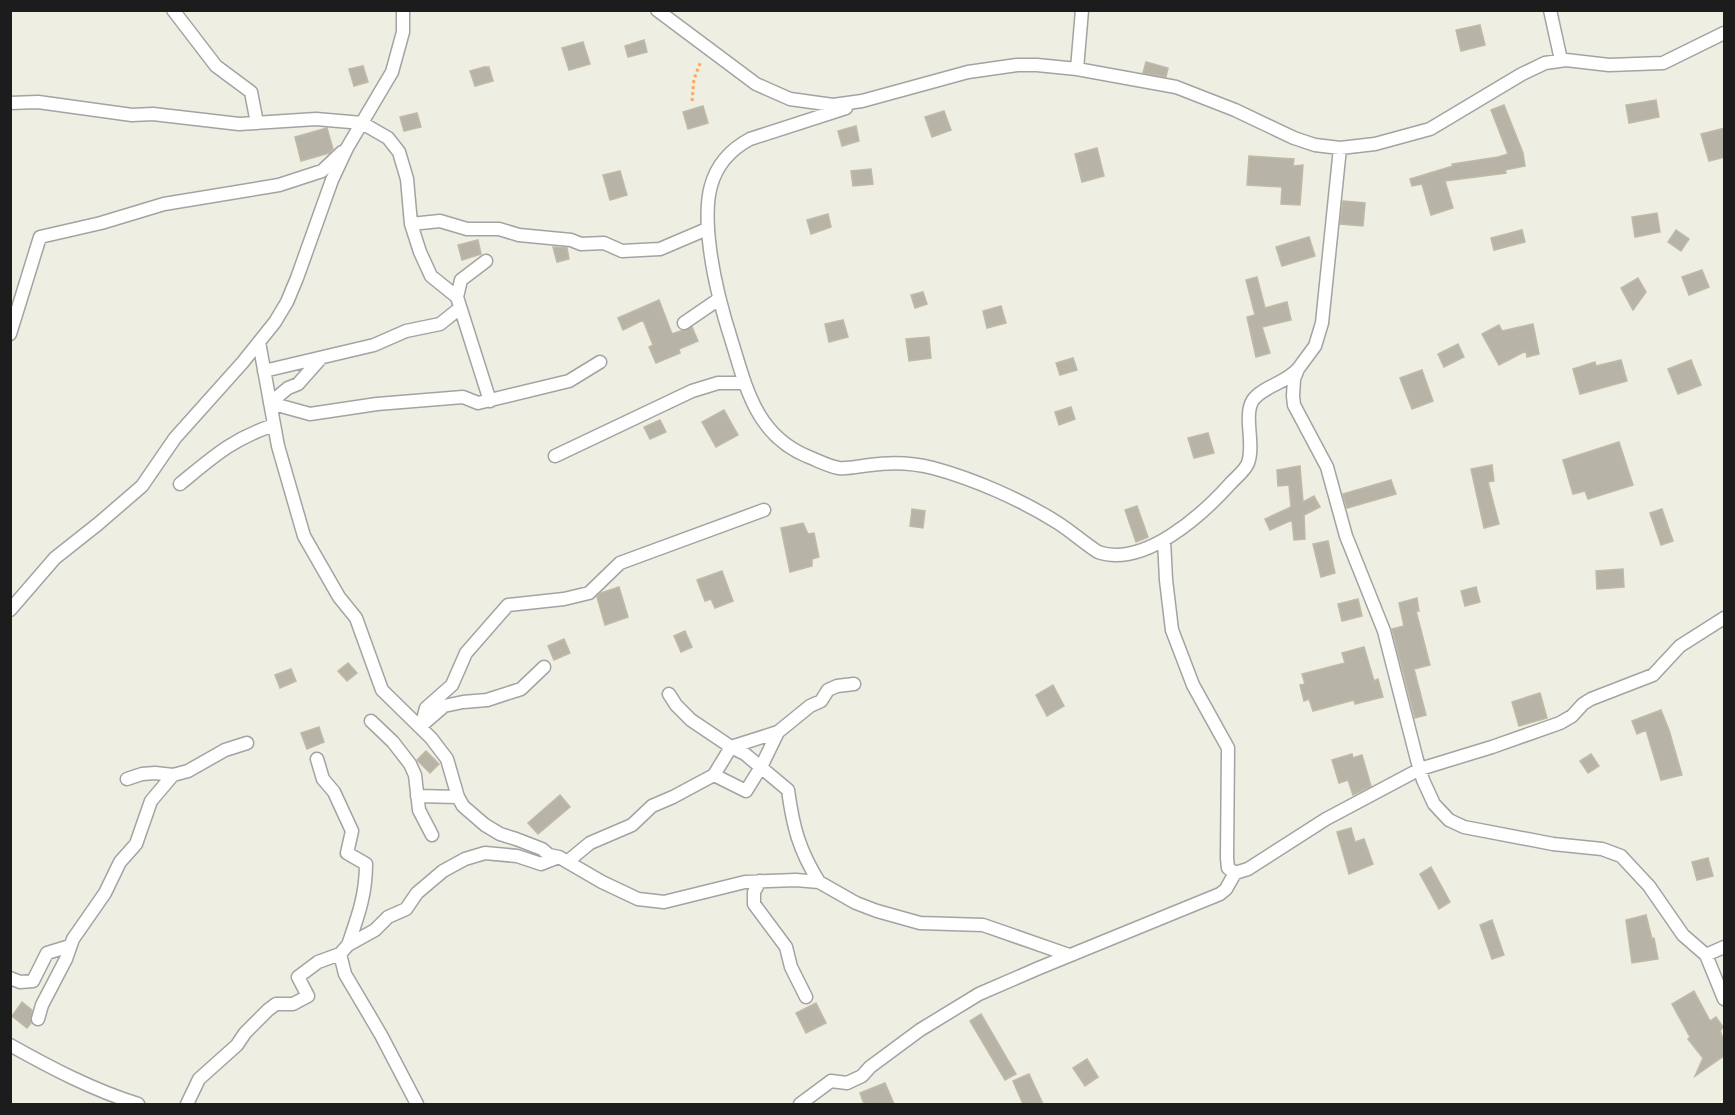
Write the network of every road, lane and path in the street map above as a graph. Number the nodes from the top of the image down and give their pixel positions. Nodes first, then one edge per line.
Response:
1 (173, 10) edge
2 (404, 10) edge
3 (657, 10) edge
4 (1082, 10) edge
5 (1550, 10) edge
6 (1725, 33) edge
7 (710, 50) junction
8 (1561, 60) junction
9 (1077, 69) junction
10 (692, 101) dead end
11 (862, 101) junction
12 (10, 103) edge
13 (257, 123) junction
14 (362, 123) junction
15 (347, 148) junction
16 (1340, 148) junction
17 (411, 224) junction
18 (707, 229) junction
19 (486, 261) dead end
20 (719, 299) junction
21 (459, 302) junction
22 (684, 323) dead end
23 (10, 334) edge
24 (259, 342) junction
25 (321, 357) junction
26 (600, 362) dead end
27 (1298, 369) junction
28 (264, 371) junction
29 (744, 383) junction
30 (490, 401) junction
31 (270, 404) junction
32 (274, 425) junction
33 (555, 456) dead end
34 (180, 484) dead end
35 (765, 510) dead end
36 (1164, 540) junction
37 (10, 610) edge
38 (1725, 618) edge
39 (544, 667) dead end
40 (854, 684) dead end
41 (669, 694) dead end
42 (371, 721) dead end
43 (420, 727) junction
44 (778, 732) junction
45 (248, 743) dead end
46 (731, 747) junction
47 (317, 759) dead end
48 (761, 767) junction
49 (1420, 769) junction
50 (173, 775) junction
51 (714, 775) junction
52 (127, 779) dead end
53 (417, 796) junction
54 (458, 797) junction
55 (432, 834) dead end
56 (563, 859) junction
57 (809, 867) junction
58 (1235, 873) junction
59 (796, 880) junction
60 (760, 881) junction
61 (819, 882) junction
62 (70, 946) junction
63 (1725, 947) edge
64 (344, 950) junction
65 (1706, 955) junction
66 (1069, 956) junction
67 (10, 978) edge
68 (806, 997) dead end
69 (1725, 999) edge
70 (38, 1019) dead end
71 (10, 1045) edge
72 (138, 1104) edge
73 (187, 1104) edge
74 (417, 1104) edge
75 (800, 1104) edge

1 - 13 street
2 - 14 street
3 - 7 street
4 - 9 street
5 - 8 street
6 - 8 street
7 - 10 path
7 - 11 street
8 - 16 street
9 - 11 street
9 - 16 street
11 - 18 street
12 - 13 street
13 - 14 street
14 - 15 street
14 - 17 street
15 - 23 street
15 - 24 street
16 - 27 street
17 - 18 street
17 - 21 street
18 - 20 street
19 - 21 street
20 - 22 street
20 - 29 street
21 - 25 street
21 - 30 street
24 - 28 street
24 - 37 street
25 - 28 street
25 - 31 street
26 - 30 street
27 - 36 street
27 - 49 street
28 - 31 street
29 - 33 street
29 - 36 street
30 - 31 street
31 - 32 street
32 - 34 street
32 - 43 street
35 - 43 street
36 - 58 street
38 - 49 street
39 - 43 street
40 - 44 street
41 - 46 street
42 - 53 street
43 - 54 street
44 - 46 street
44 - 48 street
45 - 50 street
46 - 48 street
46 - 51 street
47 - 64 street
48 - 51 street
48 - 57 street
49 - 58 street
49 - 65 street
50 - 52 street
50 - 62 street
51 - 56 street
53 - 54 street
53 - 55 street
54 - 56 street
56 - 60 street
56 - 64 street
57 - 59 street
57 - 61 street
58 - 66 street
59 - 60 street
59 - 61 street
60 - 68 street
61 - 66 street
62 - 67 street
62 - 70 street
63 - 65 street
64 - 73 street
64 - 74 street
65 - 69 street
66 - 75 street
71 - 72 street

